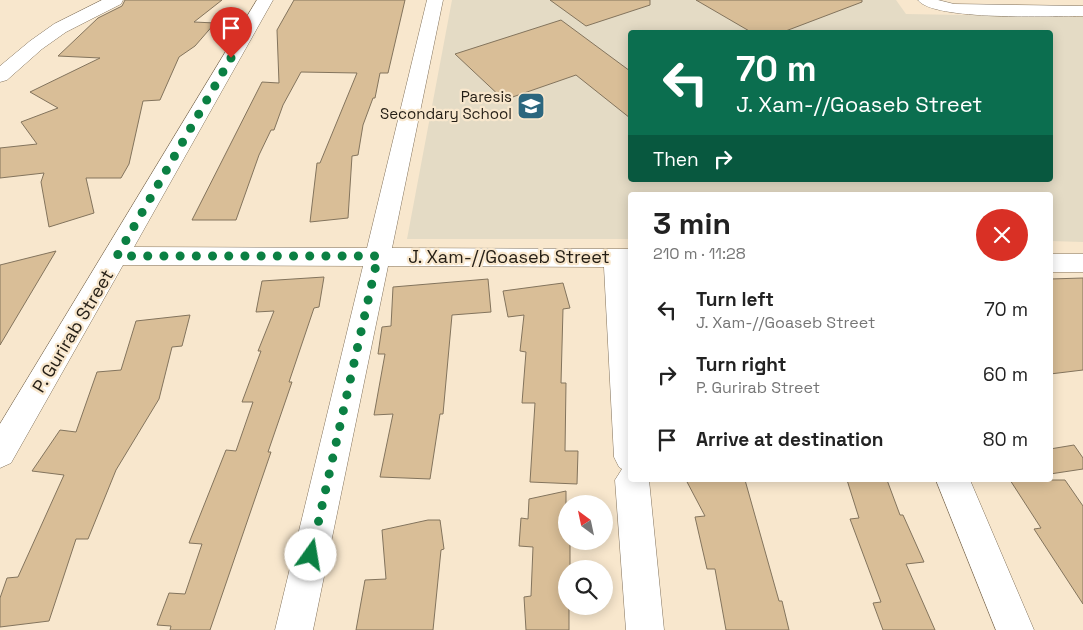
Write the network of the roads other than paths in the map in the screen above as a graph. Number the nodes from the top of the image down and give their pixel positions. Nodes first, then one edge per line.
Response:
1 (115, 0) edge
2 (265, 0) edge
3 (435, 0) edge
4 (926, 0) edge
5 (1083, 11) edge
6 (0, 76) edge
7 (117, 256) junction
8 (378, 256) junction
9 (623, 258) edge
10 (1053, 263) edge
11 (1083, 263) edge
12 (628, 400) edge
13 (4, 441) edge
14 (632, 482) edge
15 (954, 482) edge
16 (294, 630) edge
17 (645, 630) edge
18 (1014, 630) edge

1 - 6 street
2 - 7 street, P. Gurirab Street
3 - 8 street
4 - 5 street
7 - 8 street, J. Xam-//Goaseb Street
7 - 13 street, P. Gurirab Street
8 - 9 street, J. Xam-//Goaseb Street
8 - 16 street
9 - 12 street
10 - 11 street
14 - 17 street
15 - 18 street

